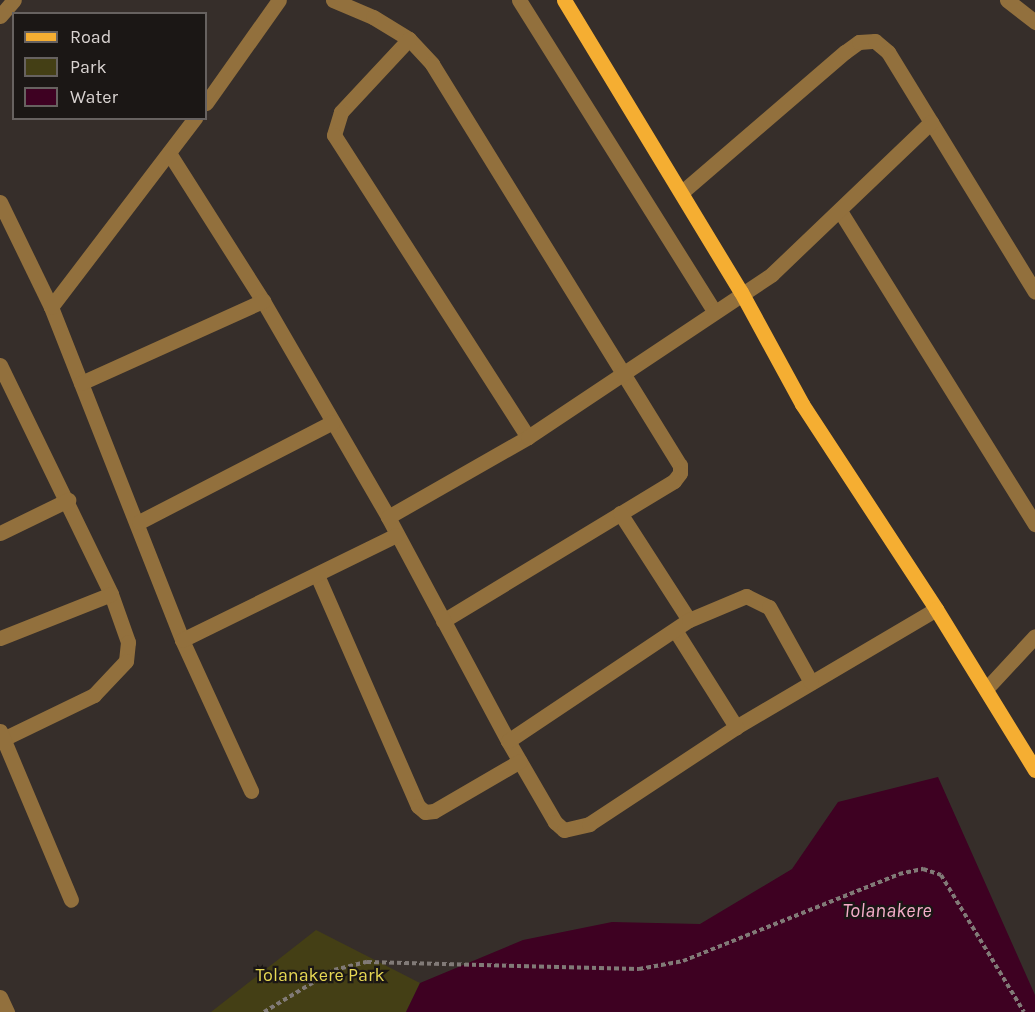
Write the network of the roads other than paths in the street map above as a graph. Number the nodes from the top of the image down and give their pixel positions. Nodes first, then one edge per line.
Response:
1 (14, 0) edge
2 (279, 0) edge
3 (333, 0) edge
4 (519, 0) edge
5 (1007, 0) edge
6 (567, 1) edge
7 (0, 16) edge
8 (1035, 22) edge
9 (409, 39) junction
10 (207, 102) edge
11 (194, 120) edge
12 (931, 122) junction
13 (169, 153) junction
14 (682, 192) junction
15 (0, 202) edge
16 (840, 212) junction
17 (1030, 272) edge
18 (741, 292) junction
19 (1035, 292) edge
20 (263, 301) junction
21 (51, 307) junction
22 (714, 311) junction
23 (0, 365) edge
24 (624, 371) junction
25 (81, 382) junction
26 (333, 422) junction
27 (528, 437) junction
28 (68, 500) junction
29 (620, 513) junction
30 (388, 517) junction
31 (139, 522) junction
32 (1035, 524) edge
33 (0, 533) edge
34 (396, 535) junction
35 (317, 575) junction
36 (111, 594) junction
37 (936, 609) junction
38 (689, 620) junction
39 (443, 621) junction
40 (675, 630) junction
41 (1035, 636) edge
42 (0, 638) edge
43 (182, 640) junction
44 (811, 682) junction
45 (986, 689) junction
46 (735, 727) junction
47 (2, 735) edge
48 (508, 741) junction
49 (520, 761) junction
50 (1034, 767) edge
51 (251, 791) dead end
52 (71, 900) dead end
53 (0, 997) edge
54 (7, 1012) edge

1 - 7 street
2 - 10 street
3 - 9 street
4 - 22 street
5 - 8 street
6 - 14 main road
9 - 24 street
9 - 27 street
11 - 13 street
12 - 14 street
12 - 16 street
12 - 17 street
13 - 20 street
13 - 21 street
14 - 18 main road
15 - 21 street
16 - 18 street
16 - 32 street
17 - 19 street
18 - 22 street
18 - 37 main road
20 - 25 street
20 - 26 street
21 - 25 street
22 - 24 street
23 - 28 street
24 - 27 street
24 - 29 street
25 - 31 street
26 - 30 street
26 - 31 street
27 - 30 street
28 - 33 street
28 - 36 street
29 - 38 street
29 - 39 street
30 - 34 street
31 - 43 street
34 - 35 street
34 - 39 street
35 - 43 street
35 - 49 street
36 - 42 street
36 - 47 street
37 - 44 street
37 - 45 main road
38 - 40 street
38 - 44 street
39 - 48 street
40 - 46 street
40 - 48 street
41 - 45 street
43 - 51 street
44 - 46 street
45 - 50 main road
46 - 49 street
47 - 52 street
48 - 49 street
53 - 54 street

